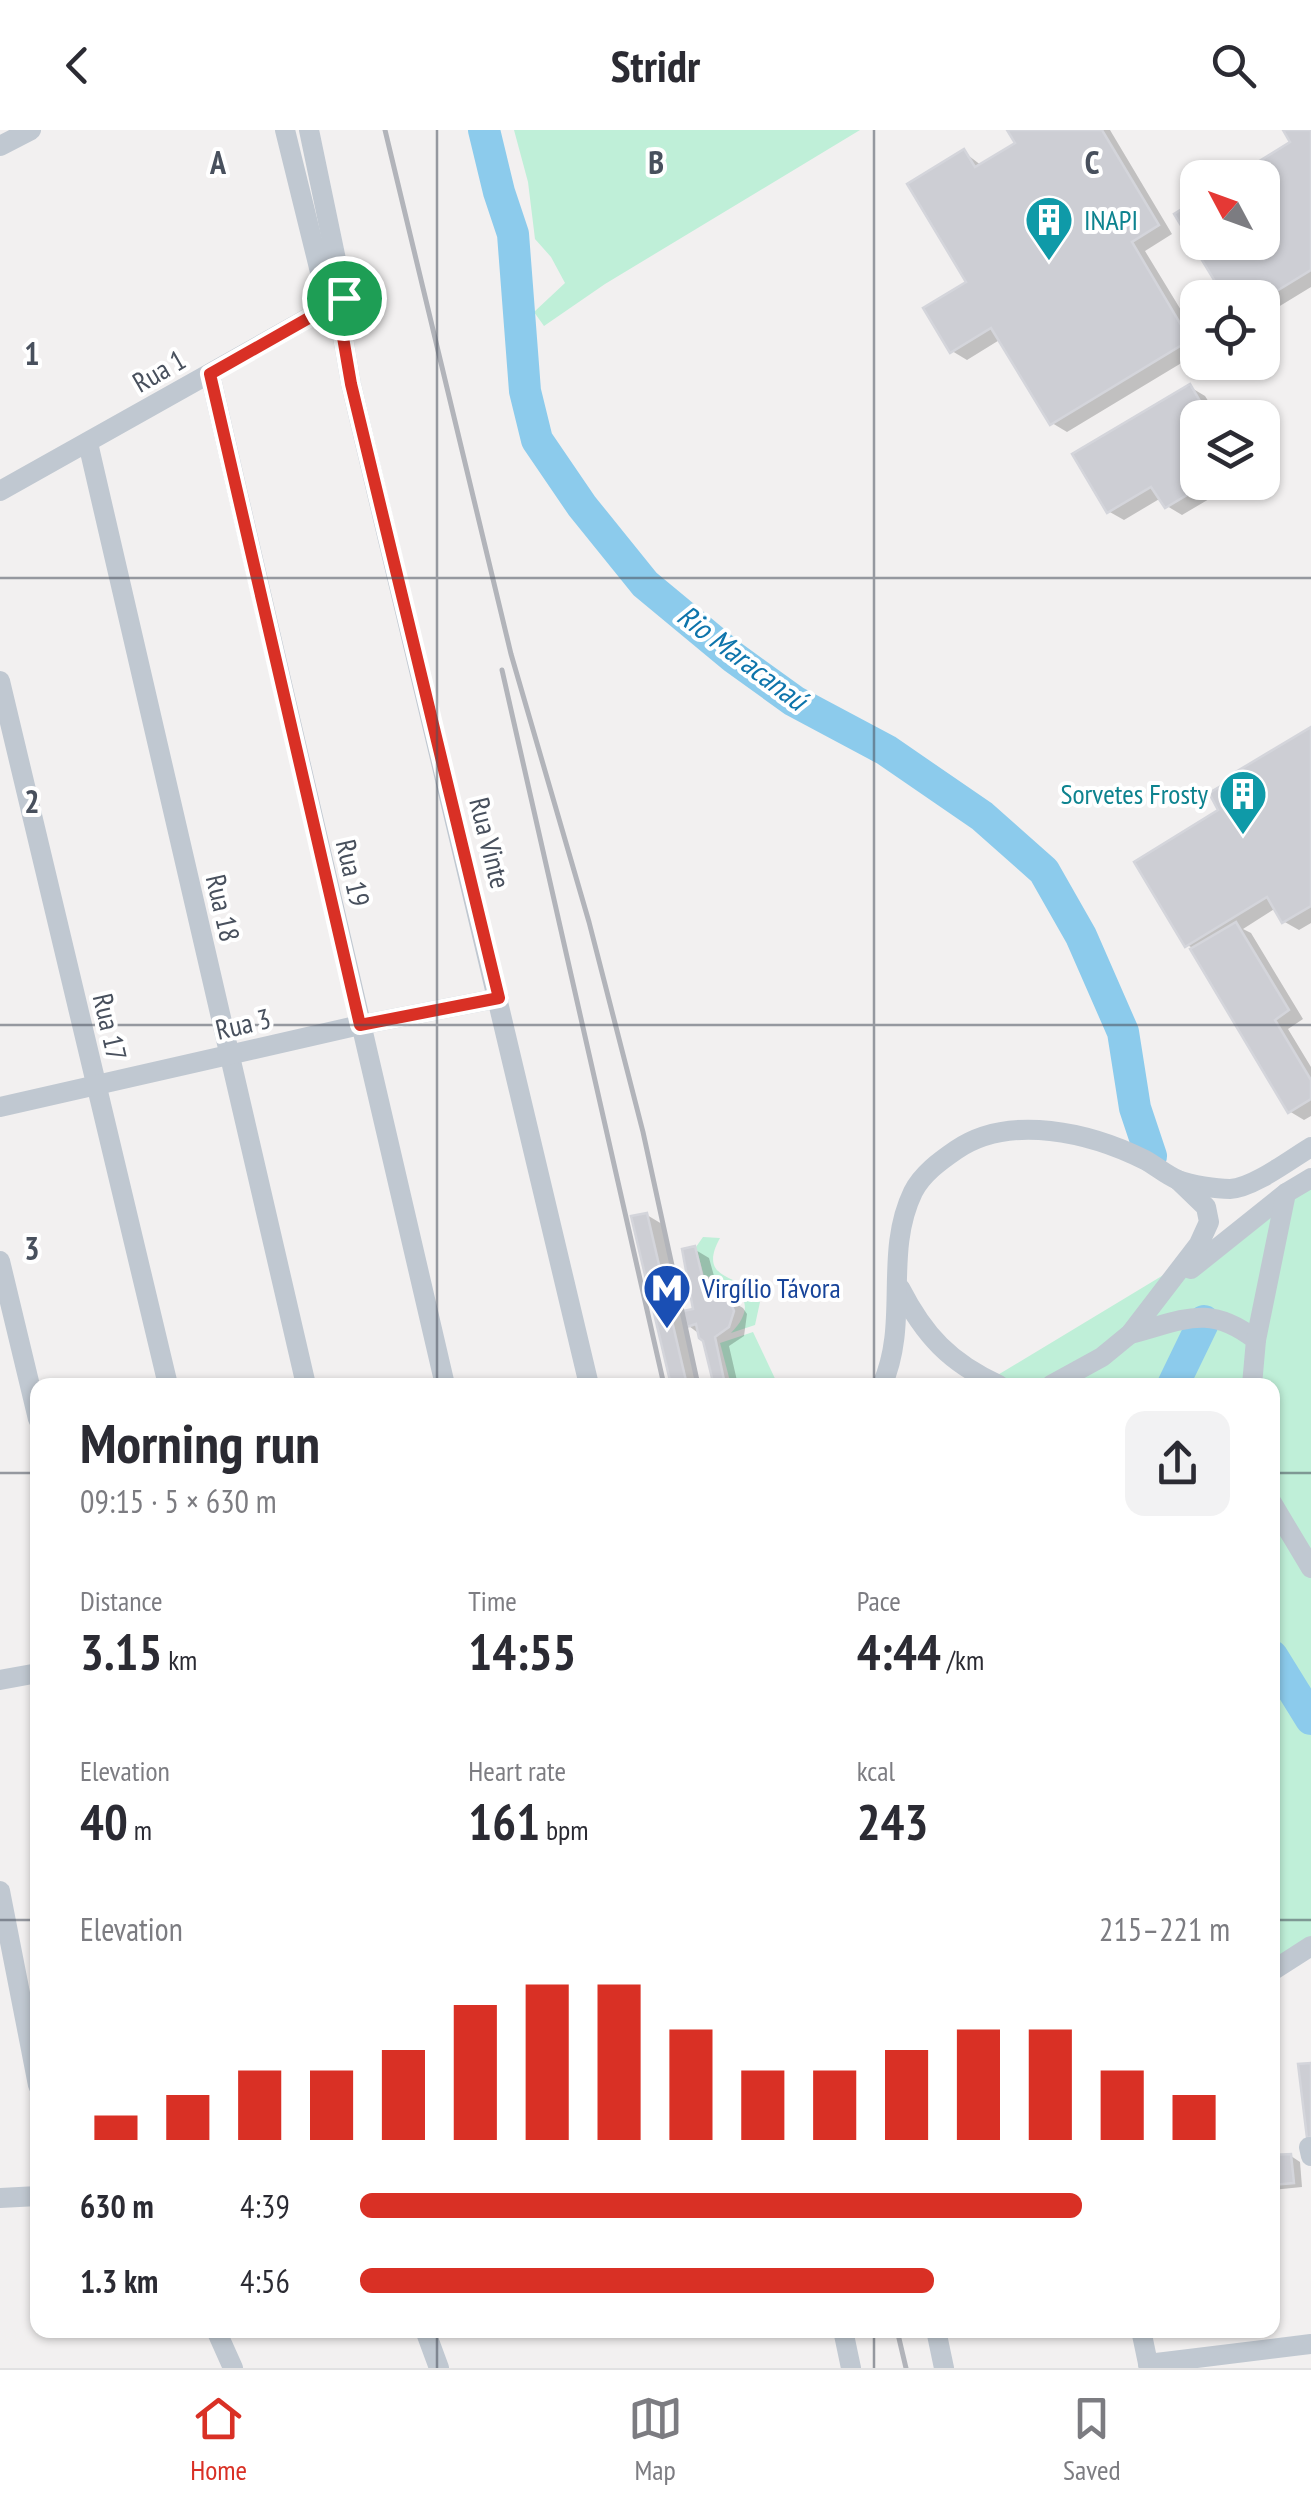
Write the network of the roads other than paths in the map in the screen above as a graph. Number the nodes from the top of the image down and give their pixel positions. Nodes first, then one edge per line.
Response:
1 (30, 130) edge
2 (285, 130) edge
3 (308, 130) edge
4 (0, 146) edge
5 (338, 305) junction
6 (210, 374) junction
7 (88, 443) junction
8 (0, 491) edge
9 (0, 680) edge
10 (499, 998) junction
11 (360, 1025) junction
12 (228, 1056) junction
13 (96, 1084) junction
14 (0, 1107) edge
15 (1311, 1147) edge
16 (1311, 1178) edge
17 (1178, 1180) junction
18 (1286, 1194) junction
19 (0, 1261) edge
20 (897, 1282) junction
21 (1170, 1285) junction
22 (1130, 1334) junction
23 (1256, 1340) junction
24 (166, 1378) edge
25 (304, 1378) edge
26 (443, 1378) edge
27 (588, 1378) edge
28 (884, 1378) edge
29 (984, 1378) edge
30 (1063, 1378) edge
31 (1253, 1378) edge
32 (30, 1386) edge
33 (1280, 1516) edge
34 (1311, 1568) edge
35 (30, 1674) edge
36 (0, 1680) edge
37 (0, 1892) edge
38 (1311, 1946) edge
39 (1280, 1967) edge
40 (30, 2044) edge
41 (30, 2196) edge
42 (0, 2198) edge
43 (220, 2338) edge
44 (429, 2338) edge
45 (845, 2338) edge
46 (938, 2338) edge
47 (1143, 2338) edge
48 (1311, 2344) edge
49 (1149, 2366) edge
50 (233, 2368) edge
51 (439, 2368) edge
52 (851, 2368) edge
53 (944, 2368) edge

1 - 4 street
2 - 5 street
3 - 5 street
5 - 6 street, Rua 1
5 - 10 street, Rua Vinte
6 - 7 street, Rua 1
6 - 11 street, Rua 19
7 - 8 street, Rua 1
7 - 12 street, Rua 18
9 - 13 street, Rua 17
10 - 11 street, Rua 3
10 - 27 street, Rua Vinte
11 - 12 street, Rua 3
11 - 26 street, Rua 19
12 - 13 street, Rua 3
12 - 25 street, Rua 18
13 - 14 street, Rua 3
13 - 24 street, Rua 17
15 - 17 street
16 - 18 street
17 - 20 street
17 - 21 street
18 - 21 street
18 - 23 street
19 - 32 street
20 - 28 street
20 - 29 street
21 - 22 street
22 - 23 street
22 - 30 street
23 - 31 street
33 - 34 street
35 - 36 street
37 - 40 street
38 - 39 street
41 - 42 street
43 - 50 street
44 - 51 street
45 - 52 street
46 - 53 street
47 - 49 street
48 - 49 street

